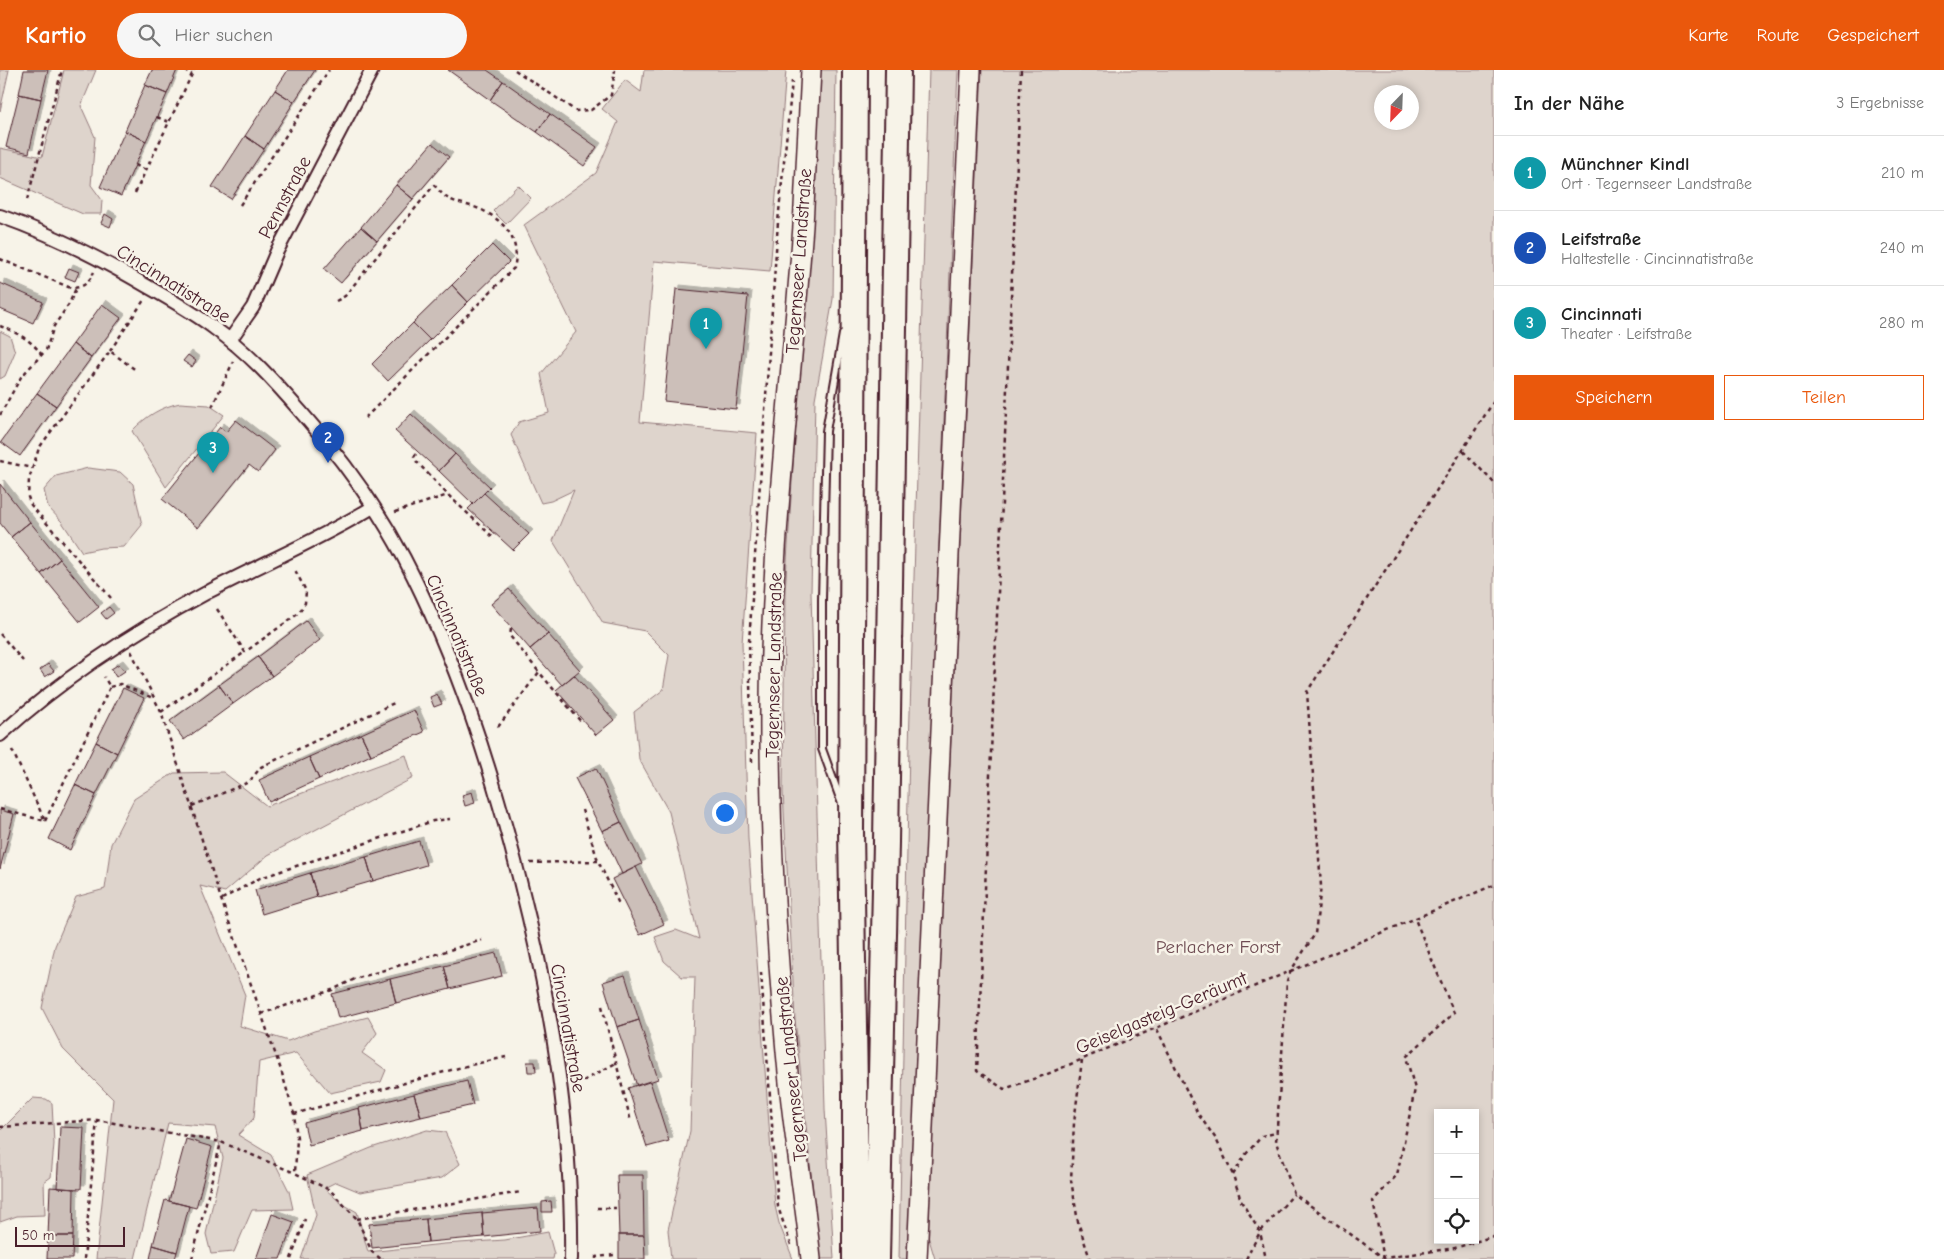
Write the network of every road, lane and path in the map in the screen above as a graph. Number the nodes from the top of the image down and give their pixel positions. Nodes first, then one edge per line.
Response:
1 (62, 70) edge
2 (184, 70) edge
3 (194, 70) edge
4 (329, 70) edge
5 (372, 70) edge
6 (516, 70) edge
7 (615, 70) edge
8 (811, 70) edge
9 (855, 70) edge
10 (898, 70) edge
11 (971, 70) edge
12 (1021, 70) edge
13 (192, 74) junction
14 (157, 117) dead end
15 (169, 122) junction
16 (135, 165) dead end
17 (146, 170) junction
18 (135, 193) dead end
19 (27, 200) dead end
20 (240, 205) dead end
21 (0, 216) edge
22 (0, 259) edge
23 (101, 260) junction
24 (853, 278) junction
25 (76, 288) junction
26 (144, 300) dead end
27 (336, 301) dead end
28 (846, 316) dead end
29 (0, 326) edge
30 (845, 326) dead end
31 (230, 340) junction
32 (110, 351) junction
33 (41, 354) junction
34 (233, 362) dead end
35 (137, 371) dead end
36 (1494, 401) edge
37 (212, 407) dead end
38 (0, 416) edge
39 (365, 418) dead end
40 (1462, 451) junction
41 (416, 454) dead end
42 (0, 460) edge
43 (32, 468) junction
44 (1494, 483) edge
45 (448, 495) junction
46 (373, 507) junction
47 (395, 512) dead end
48 (495, 539) dead end
49 (295, 570) dead end
50 (111, 598) dead end
51 (217, 609) dead end
52 (511, 629) dead end
53 (0, 634) edge
54 (129, 648) dead end
55 (245, 652) junction
56 (22, 661) dead end
57 (538, 672) junction
58 (104, 677) dead end
59 (110, 687) junction
60 (155, 699) junction
61 (396, 702) dead end
62 (161, 712) junction
63 (582, 723) dead end
64 (498, 727) dead end
65 (0, 735) edge
66 (12, 750) dead end
67 (192, 806) junction
68 (0, 809) edge
69 (582, 810) dead end
70 (450, 819) dead end
71 (45, 821) junction
72 (851, 831) junction
73 (598, 861) junction
74 (528, 863) dead end
75 (1494, 885) edge
76 (222, 899) junction
77 (620, 906) dead end
78 (1415, 919) junction
79 (482, 940) dead end
80 (1290, 972) junction
81 (602, 1006) dead end
82 (261, 1014) junction
83 (1157, 1029) junction
84 (506, 1057) dead end
85 (1082, 1060) junction
86 (616, 1063) junction
87 (583, 1081) dead end
88 (294, 1114) junction
89 (97, 1120) junction
90 (631, 1122) dead end
91 (0, 1127) edge
92 (1276, 1133) junction
93 (221, 1142) junction
94 (295, 1173) junction
95 (1233, 1175) junction
96 (521, 1192) dead end
97 (1294, 1194) junction
98 (598, 1208) dead end
99 (616, 1208) dead end
100 (305, 1219) dead end
101 (357, 1219) junction
102 (1260, 1232) junction
103 (1494, 1236) edge
104 (919, 1253) edge
105 (616, 1255) dead end
106 (84, 1259) edge
107 (192, 1259) edge
108 (291, 1259) edge
109 (381, 1259) edge
110 (571, 1259) edge
111 (596, 1259) edge
112 (811, 1259) edge
113 (855, 1259) edge
114 (877, 1259) edge
115 (1090, 1259) edge
116 (1246, 1259) edge
117 (1266, 1259) edge
118 (1384, 1259) edge

1 - 19 path
2 - 13 path
3 - 13 path
4 - 20 path
5 - 31 street, Pennstraße
6 - 7 path
8 - 112 main road, Tegernseer Landstraße
9 - 24 highway
10 - 114 highway
11 - 104 main road
12 - 85 path, Geiselgasteig-Geräumt
13 - 15 path
14 - 15 path
15 - 17 path
16 - 17 path
17 - 18 path
21 - 23 street, Cincinnatistraße
22 - 25 path
23 - 25 path
23 - 31 street, Cincinnatistraße
24 - 28 lane
24 - 72 highway
25 - 33 path
26 - 32 path
27 - 39 path
29 - 33 path
30 - 72 lane
31 - 46 street, Cincinnatistraße
32 - 35 path
32 - 43 path
33 - 38 path
34 - 37 path
36 - 40 path
40 - 44 path
40 - 80 path
41 - 45 path
42 - 43 path
43 - 50 path
45 - 47 path
45 - 48 path
46 - 65 street
46 - 110 street, Cincinnatistraße
49 - 55 path
51 - 55 path
52 - 57 path
53 - 56 path
54 - 60 path
55 - 62 path
57 - 63 path
57 - 64 path
58 - 59 path
59 - 60 path
59 - 71 path
60 - 62 path
61 - 67 path
62 - 67 path
66 - 71 path
67 - 76 path
68 - 71 path
69 - 73 path
70 - 76 path
72 - 113 highway
73 - 74 path
73 - 77 path
75 - 78 path, Geiselgasteig-Geräumt
76 - 82 path
78 - 80 path, Geiselgasteig-Geräumt
78 - 118 path
79 - 82 path
80 - 83 path, Geiselgasteig-Geräumt
80 - 92 path
81 - 86 path
82 - 88 path
83 - 85 path, Geiselgasteig-Geräumt
83 - 95 path
84 - 88 path
85 - 115 path
86 - 87 path
86 - 90 path
88 - 94 path
89 - 91 path
89 - 93 path
89 - 106 path
92 - 95 path
92 - 97 path
93 - 94 path
93 - 107 path
94 - 101 path
95 - 102 path
96 - 101 path
97 - 102 path
97 - 118 path
98 - 99 path
100 - 108 path
101 - 109 path
102 - 116 path
102 - 117 path
103 - 118 path
105 - 111 path

